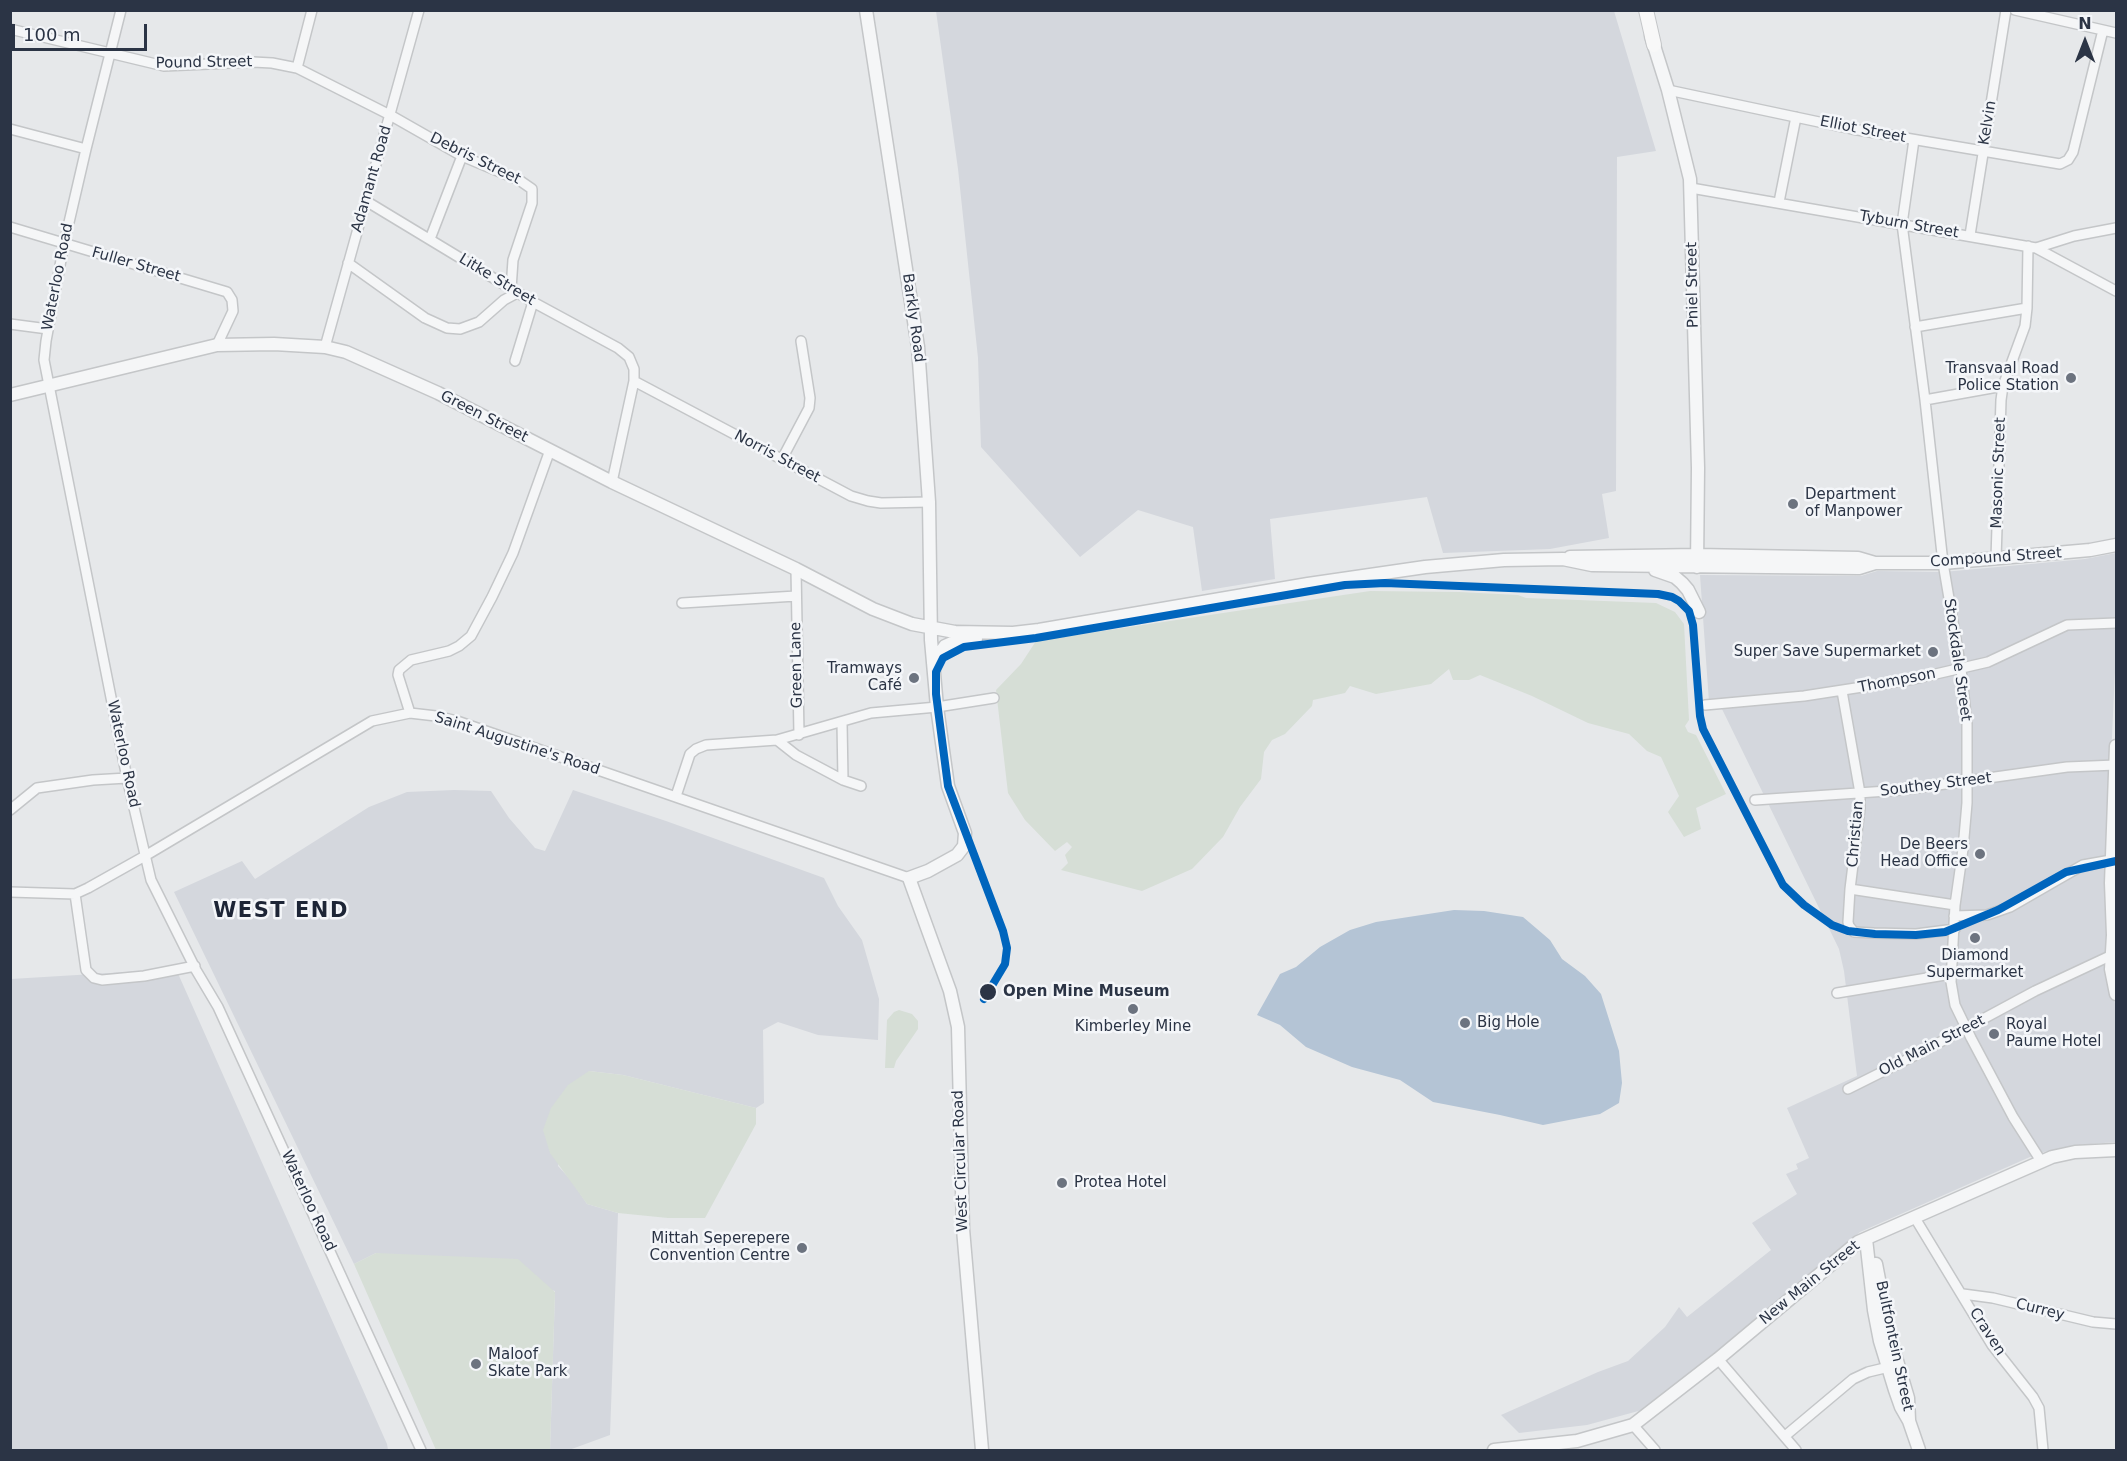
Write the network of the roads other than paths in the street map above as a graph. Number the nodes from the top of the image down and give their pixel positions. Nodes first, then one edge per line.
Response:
1 (121, 10) edge
2 (312, 10) edge
3 (419, 10) edge
4 (866, 10) edge
5 (1645, 10) edge
6 (2006, 10) edge
7 (2016, 10) edge
8 (10, 29) edge
9 (2103, 30) junction
10 (2116, 33) edge
11 (1654, 45) joint
12 (110, 53) junction
13 (297, 68) junction
14 (1668, 90) junction
15 (390, 116) junction
16 (1796, 117) junction
17 (10, 129) edge
18 (1914, 140) junction
19 (86, 149) junction
20 (1983, 151) junction
21 (462, 156) junction
22 (1691, 188) junction
23 (366, 201) junction
24 (1779, 202) junction
25 (1902, 224) junction
26 (10, 227) edge
27 (2116, 228) edge
28 (1970, 235) junction
29 (430, 239) junction
30 (64, 244) junction
31 (2032, 247) junction
32 (348, 263) junction
33 (514, 291) junction
34 (2116, 291) edge
35 (533, 302) junction
36 (2027, 308) junction
37 (10, 324) edge
38 (1915, 327) junction
39 (48, 329) junction
40 (801, 341) dead end
41 (217, 345) junction
42 (325, 347) junction
43 (515, 361) dead end
44 (634, 381) junction
45 (50, 386) junction
46 (2003, 386) junction
47 (10, 395) edge
48 (1925, 400) junction
49 (550, 450) junction
50 (782, 459) junction
51 (612, 482) junction
52 (929, 502) junction
53 (2116, 545) edge
54 (1563, 559) junction
55 (1996, 559) junction
56 (1697, 561) junction
57 (1943, 563) junction
58 (1644, 566) junction
59 (796, 569) junction
60 (796, 596) junction
61 (682, 603) dead end
62 (1699, 612) dead end
63 (2116, 623) edge
64 (931, 629) junction
65 (1016, 633) junction
66 (933, 663) junction
67 (1961, 669) junction
68 (1842, 691) junction
69 (994, 698) dead end
70 (1705, 705) dead end
71 (937, 707) junction
72 (410, 713) junction
73 (842, 722) junction
74 (799, 735) junction
75 (777, 740) junction
76 (2116, 746) edge
77 (2116, 765) edge
78 (127, 778) junction
79 (843, 780) junction
80 (1968, 782) junction
81 (861, 786) dead end
82 (1860, 794) junction
83 (676, 796) junction
84 (1755, 800) dead end
85 (10, 810) edge
86 (145, 856) junction
87 (2111, 860) junction
88 (909, 878) junction
89 (1851, 889) junction
90 (10, 892) edge
91 (75, 894) junction
92 (1955, 905) junction
93 (1954, 916) junction
94 (1954, 929) junction
95 (2115, 953) edge
96 (195, 966) junction
97 (1951, 974) junction
98 (1837, 993) dead end
99 (2116, 994) edge
100 (1966, 1028) junction
101 (1848, 1089) dead end
102 (2116, 1150) edge
103 (2042, 1161) junction
104 (1915, 1218) junction
105 (1869, 1238) junction
106 (1963, 1294) junction
107 (2116, 1324) edge
108 (1718, 1359) junction
109 (1893, 1366) junction
110 (1633, 1425) junction
111 (1785, 1436) junction
112 (421, 1450) edge
113 (982, 1450) edge
114 (1494, 1450) edge
115 (1655, 1450) edge
116 (1796, 1450) edge
117 (1919, 1450) edge
118 (2043, 1450) edge

1 - 12 street, Waterloo Road
2 - 13 street
3 - 15 street, Adamant Road
4 - 52 street, Barkly Road
5 - 11 main road
6 - 20 street, Kelvin
7 - 9 street
8 - 12 street, Pound Street
9 - 10 street
9 - 20 street, Elliot Street
11 - 14 street, Pniel Street
12 - 13 street, Pound Street
12 - 19 street, Waterloo Road
13 - 15 street, Pound Street
14 - 16 street, Elliot Street
14 - 22 street, Pniel Street
15 - 21 street, Debris Street
15 - 23 street, Adamant Road
16 - 18 street, Elliot Street
16 - 24 street
17 - 19 street
18 - 20 street, Elliot Street
18 - 25 street, Stockdale Street
19 - 30 street, Waterloo Road
20 - 28 street, Kelvin
21 - 29 street
21 - 33 street, Debris Street
22 - 24 street, Tyburn Street
22 - 56 street, Pniel Street
23 - 29 street, Litke Street
23 - 32 street, Adamant Road
24 - 25 street, Tyburn Street
25 - 28 street, Tyburn Street
25 - 38 street, Stockdale Street
26 - 30 street, Fuller Street
27 - 31 street
28 - 31 street, Tyburn Street
29 - 33 street, Litke Street
30 - 39 street, Waterloo Road
30 - 41 street, Fuller Street
31 - 34 street, Tyburn Street
31 - 36 street, Masonic Street
32 - 33 street
32 - 42 street, Adamant Road
33 - 35 street, Litke Street
35 - 43 street
35 - 44 street, Litke Street
36 - 38 street
36 - 46 street, Masonic Street
37 - 39 street
38 - 48 street, Stockdale Street
39 - 45 street, Waterloo Road
40 - 50 street
41 - 42 street, Green Street
41 - 45 street, Green Street
42 - 49 street, Green Street
44 - 50 street, Norris Street
44 - 51 street
45 - 47 street, Green Street
45 - 78 street, Waterloo Road
46 - 48 street
46 - 55 street, Masonic Street
48 - 57 street, Stockdale Street
49 - 51 street, Green Street
49 - 72 street
50 - 52 street, Norris Street
51 - 59 street, Green Street
52 - 64 street, Barkly Road
53 - 55 street, Compound Street
54 - 56 street
54 - 58 street
54 - 65 street
55 - 57 street, Compound Street
56 - 57 street, Compound Street
56 - 58 street
57 - 67 street, Stockdale Street
58 - 62 street
59 - 60 street, Green Lane
59 - 64 street, Green Street
60 - 61 street
60 - 74 street, Green Lane
63 - 67 street, Thompson
64 - 65 street, Green Street
64 - 66 street, Barkly Road
65 - 66 street
66 - 71 street, Barkly Road
67 - 68 street, Thompson
67 - 80 street, Stockdale Street
68 - 70 street, Thompson
68 - 82 street, Christian
69 - 71 street
71 - 73 street
71 - 88 street, Barkly Road
72 - 83 street, Saint Augustine's Road
72 - 86 street, Saint Augustine's Road
73 - 74 street
73 - 79 street
74 - 75 street
75 - 79 street
75 - 83 street
76 - 77 street
77 - 80 street, Southey Street
77 - 87 street
78 - 85 street
78 - 86 street, Waterloo Road
79 - 81 street
80 - 82 street, Southey Street
80 - 92 street, Stockdale Street
82 - 84 street, Southey Street
82 - 89 street, Christian
83 - 88 street, Saint Augustine's Road
86 - 91 street, Saint Augustine's Road
86 - 96 street, Waterloo Road
87 - 93 street
87 - 95 street
88 - 113 street, West Circular Road
89 - 92 street
89 - 94 street, Christian
90 - 91 street
91 - 96 street
92 - 93 street, Stockdale Street
93 - 94 street, Stockdale Street
94 - 97 street, Stockdale Street
95 - 99 street
95 - 100 street, Old Main Street
96 - 112 street, Waterloo Road
97 - 98 street
97 - 100 street, Stockdale Street
100 - 101 street, Old Main Street
100 - 103 street, Stockdale Street
102 - 103 street, New Main Street
103 - 104 street, New Main Street
104 - 105 street, New Main Street
104 - 106 street, Craven
105 - 108 street, New Main Street
105 - 109 street, Bultfontein Street
106 - 107 street, Currey
106 - 118 street, Craven
108 - 110 street, New Main Street
108 - 111 street
109 - 111 street
109 - 117 street, Bultfontein Street
110 - 114 street
110 - 115 street
111 - 116 street

